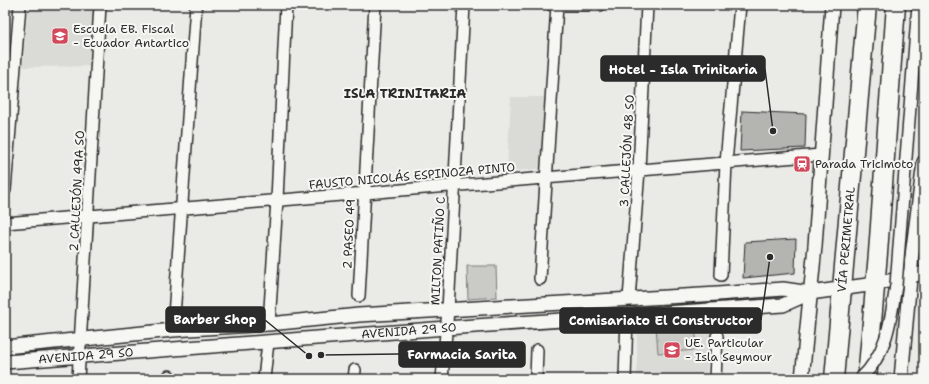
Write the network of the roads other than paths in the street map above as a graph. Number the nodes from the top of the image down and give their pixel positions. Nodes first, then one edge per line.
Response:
1 (20, 5) edge
2 (100, 5) edge
3 (196, 5) edge
4 (286, 5) edge
5 (375, 5) edge
6 (464, 5) edge
7 (552, 5) edge
8 (557, 5) edge
9 (593, 5) edge
10 (647, 5) edge
11 (740, 5) edge
12 (832, 5) edge
13 (867, 5) edge
14 (896, 5) edge
15 (918, 5) edge
16 (821, 155) junction
17 (924, 162) edge
18 (726, 163) junction
19 (639, 170) junction
20 (547, 178) junction
21 (454, 186) junction
22 (5, 190) edge
23 (364, 193) junction
24 (278, 200) junction
25 (182, 208) junction
26 (88, 216) junction
27 (5, 223) edge
28 (924, 273) edge
29 (721, 274) dead end
30 (910, 276) junction
31 (540, 279) dead end
32 (874, 284) junction
33 (843, 288) junction
34 (810, 293) junction
35 (359, 296) dead end
36 (629, 299) junction
37 (448, 310) junction
38 (627, 316) junction
39 (269, 324) junction
40 (446, 328) junction
41 (173, 330) junction
42 (717, 336) dead end
43 (81, 340) junction
44 (268, 342) junction
45 (5, 347) edge
46 (538, 350) dead end
47 (80, 356) junction
48 (5, 362) edge
49 (78, 379) edge
50 (264, 379) edge
51 (442, 379) edge
52 (536, 379) edge
53 (625, 379) edge
54 (715, 379) edge
55 (802, 379) edge
56 (834, 379) edge
57 (860, 379) edge
58 (867, 379) edge
59 (901, 379) edge

1 - 22 street
2 - 26 street, 2 CALLEJÓN 49A SO
3 - 25 street
4 - 24 street
5 - 23 street, 2 PASEO 49
6 - 21 street, MILTON PATIÑO C
7 - 8 street
8 - 9 street
8 - 20 street
10 - 19 street, 3 CALLEJÓN 48 SO
11 - 18 street
12 - 16 street
13 - 33 highway, VÍA PERIMETRAL
14 - 32 highway
15 - 57 street, bridge
16 - 18 street, FAUSTO NICOLÁS ESPINOZA PINTO
16 - 34 street
17 - 30 street
18 - 19 street, FAUSTO NICOLÁS ESPINOZA PINTO
18 - 29 street
19 - 20 street, FAUSTO NICOLÁS ESPINOZA PINTO
19 - 36 street, 3 CALLEJÓN 48 SO
20 - 21 street, FAUSTO NICOLÁS ESPINOZA PINTO
20 - 31 street
21 - 23 street, FAUSTO NICOLÁS ESPINOZA PINTO
21 - 37 street, MILTON PATIÑO C
23 - 24 street, FAUSTO NICOLÁS ESPINOZA PINTO
23 - 35 street, 2 PASEO 49
24 - 25 street, FAUSTO NICOLÁS ESPINOZA PINTO
24 - 39 street
25 - 26 street, FAUSTO NICOLÁS ESPINOZA PINTO
25 - 41 street
26 - 27 street, FAUSTO NICOLÁS ESPINOZA PINTO
26 - 43 street, 2 CALLEJÓN 49A SO
28 - 30 street, AVENIDA 29 SO
30 - 32 street, AVENIDA 29 SO
30 - 59 street
32 - 33 street, AVENIDA 29 SO
32 - 58 highway
33 - 34 street, AVENIDA 29 SO
33 - 56 highway, VÍA PERIMETRAL
34 - 36 street, AVENIDA 29 SO
34 - 38 street, AVENIDA 29 SO
34 - 55 street
36 - 37 street, AVENIDA 29 SO
37 - 39 street, AVENIDA 29 SO
37 - 40 street, MILTON PATIÑO C
38 - 40 street, AVENIDA 29 SO
38 - 53 street
39 - 41 street, AVENIDA 29 SO
40 - 44 street, AVENIDA 29 SO
40 - 51 street, MILTON PATIÑO C
41 - 43 street, AVENIDA 29 SO
42 - 54 street
43 - 45 street, AVENIDA 29 SO
43 - 47 street, 2 CALLEJÓN 49A SO
44 - 47 street, AVENIDA 29 SO
44 - 50 street
46 - 52 street
47 - 48 street, AVENIDA 29 SO
47 - 49 street, 2 CALLEJÓN 49A SO

